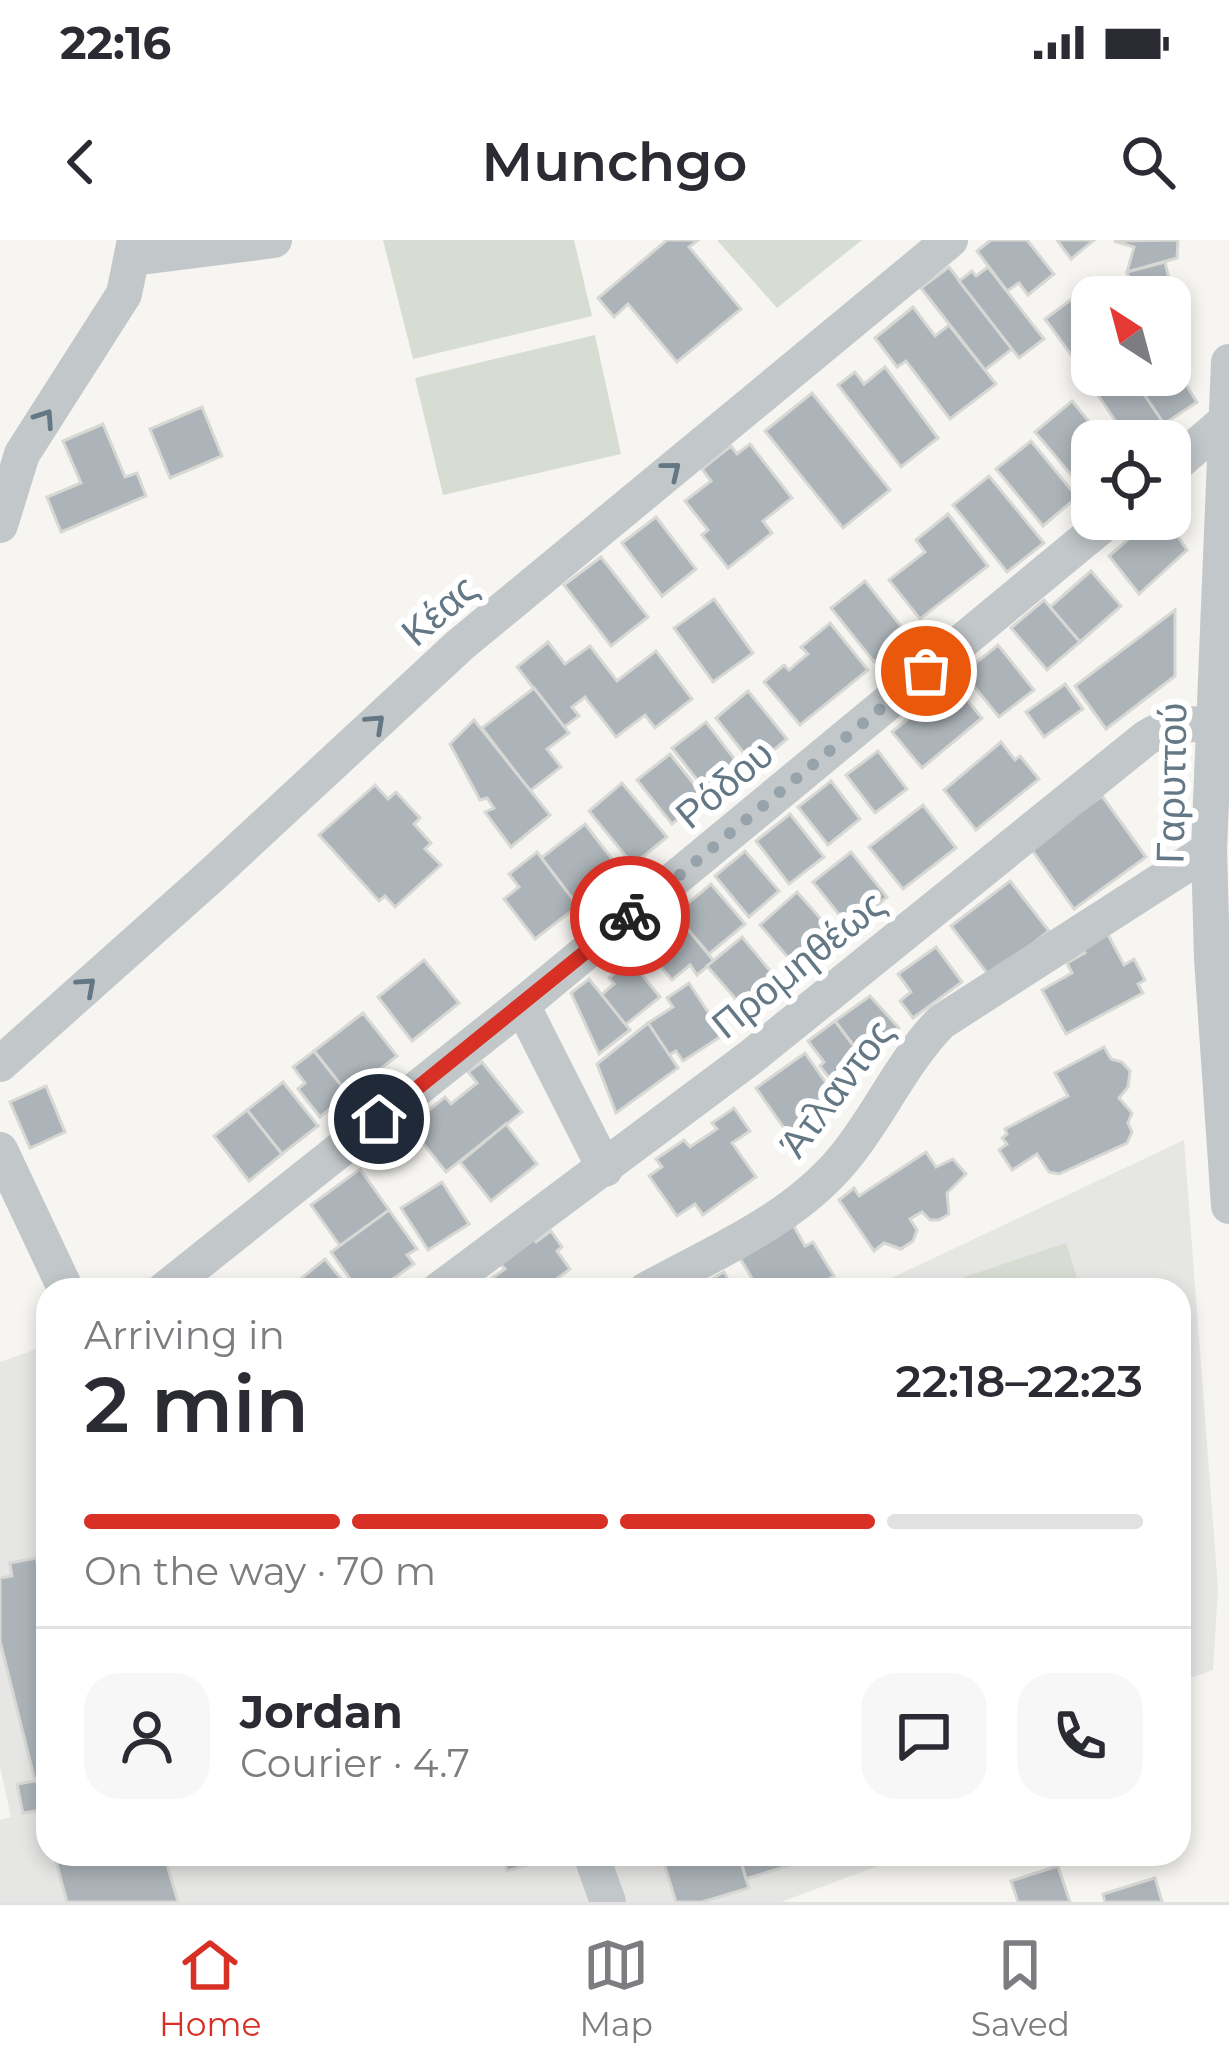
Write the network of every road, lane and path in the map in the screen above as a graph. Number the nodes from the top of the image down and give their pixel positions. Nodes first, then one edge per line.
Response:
1 (274, 240) edge
2 (950, 240) edge
3 (134, 249) edge
4 (1229, 362) edge
5 (1227, 420) edge
6 (1191, 451) edge
7 (1225, 491) edge
8 (0, 525) edge
9 (1085, 540) edge
10 (1222, 726) edge
11 (1209, 850) junction
12 (1221, 957) edge
13 (522, 1005) junction
14 (0, 1064) edge
15 (0, 1150) edge
16 (605, 1169) junction
17 (1229, 1206) edge
18 (60, 1278) edge
19 (179, 1278) edge
20 (455, 1278) edge
21 (668, 1278) edge
22 (596, 1866) edge
23 (608, 1902) edge

1 - 3 street
14 -> 2 street, Κέας
8 -> 3 street
4 - 5 street, Γαρυττού
5 - 6 street
5 - 7 street, Γαρυττού
7 - 10 street, Γαρυττού
9 - 13 street, Ρόδου
10 - 11 street, Γαρυττού
10 - 16 street, Προμηθέως
11 - 12 street, Γαρυττού
11 - 21 street, Άτλαντος
12 - 17 street, Γαρυττού
13 - 16 street
13 - 19 street, Ρόδου
15 - 18 street
16 - 20 street, Προμηθέως
22 - 23 street

